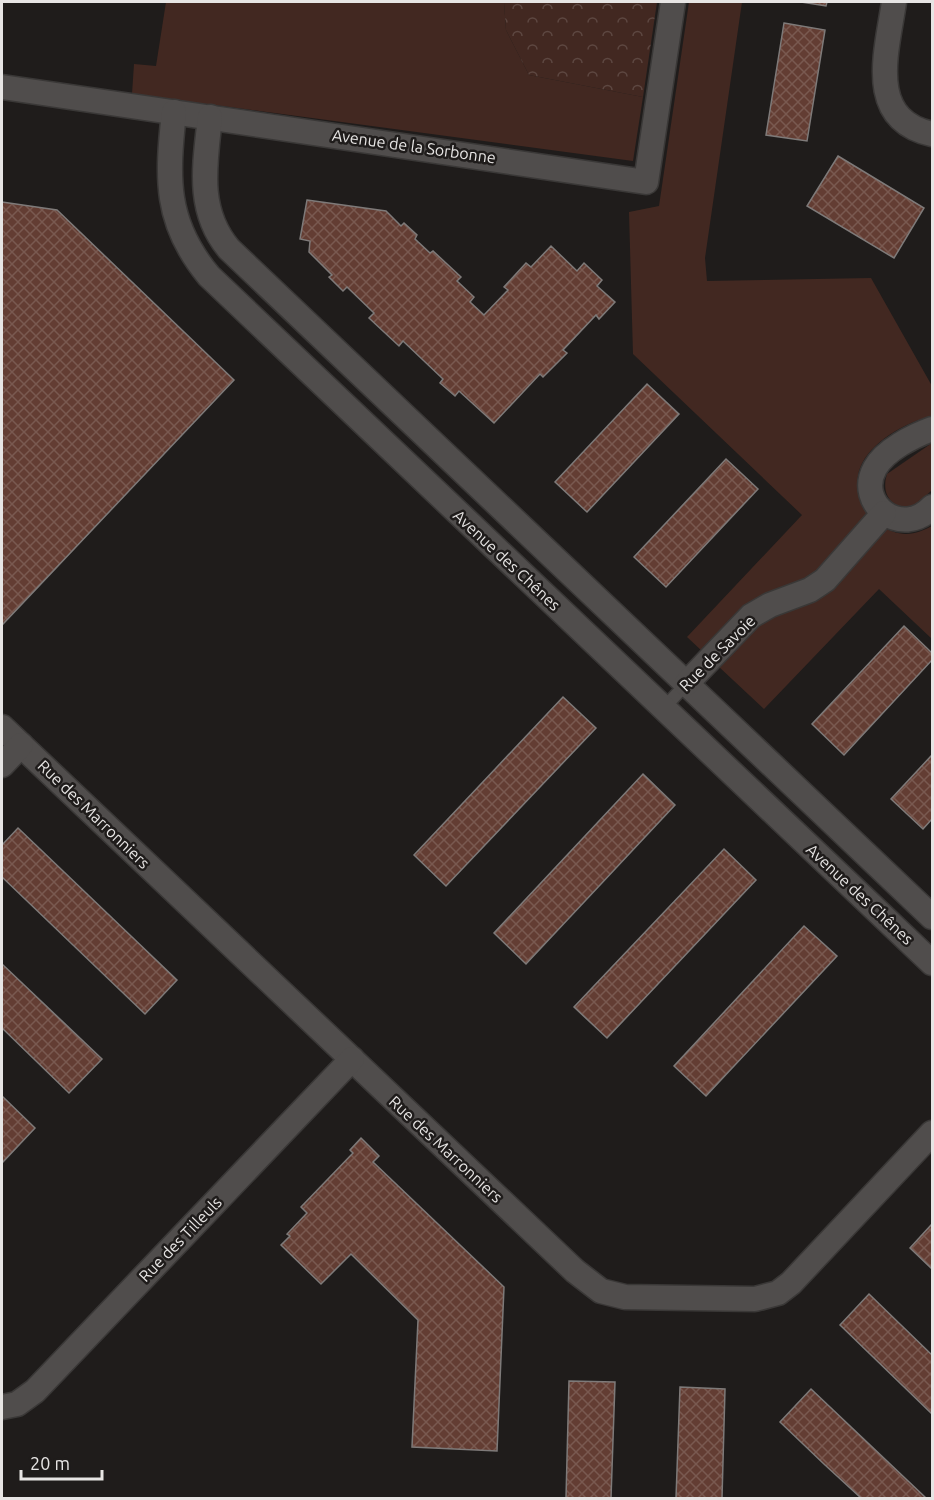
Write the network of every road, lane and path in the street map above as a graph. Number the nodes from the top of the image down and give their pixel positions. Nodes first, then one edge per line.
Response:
1 (673, 2) edge
2 (894, 2) edge
3 (2, 87) edge
4 (174, 112) junction
5 (210, 117) junction
6 (933, 134) edge
7 (933, 429) edge
8 (933, 507) edge
9 (884, 513) junction
10 (687, 683) junction
11 (663, 709) junction
12 (2, 727) edge
13 (21, 745) junction
14 (2, 765) edge
15 (933, 916) edge
16 (933, 963) edge
17 (352, 1059) junction
18 (933, 1133) edge
19 (2, 1407) edge

1 - 5 street, Avenue de la Sorbonne
2 - 6 street
3 - 4 street, Avenue de la Sorbonne
4 - 5 street, Avenue de la Sorbonne
4 - 11 street, Avenue des Chênes
5 - 10 street, Avenue des Chênes
7 - 9 street
8 - 9 street
9 - 10 street, Rue de Savoie
10 - 11 lane, Rue de Savoie
10 - 15 street, Avenue des Chênes
11 - 16 street, Avenue des Chênes
12 - 13 street, Rue des Marronniers
13 - 14 street
13 - 17 street, Rue des Marronniers
17 - 18 street, Rue des Marronniers
17 - 19 street, Rue des Tilleuls

